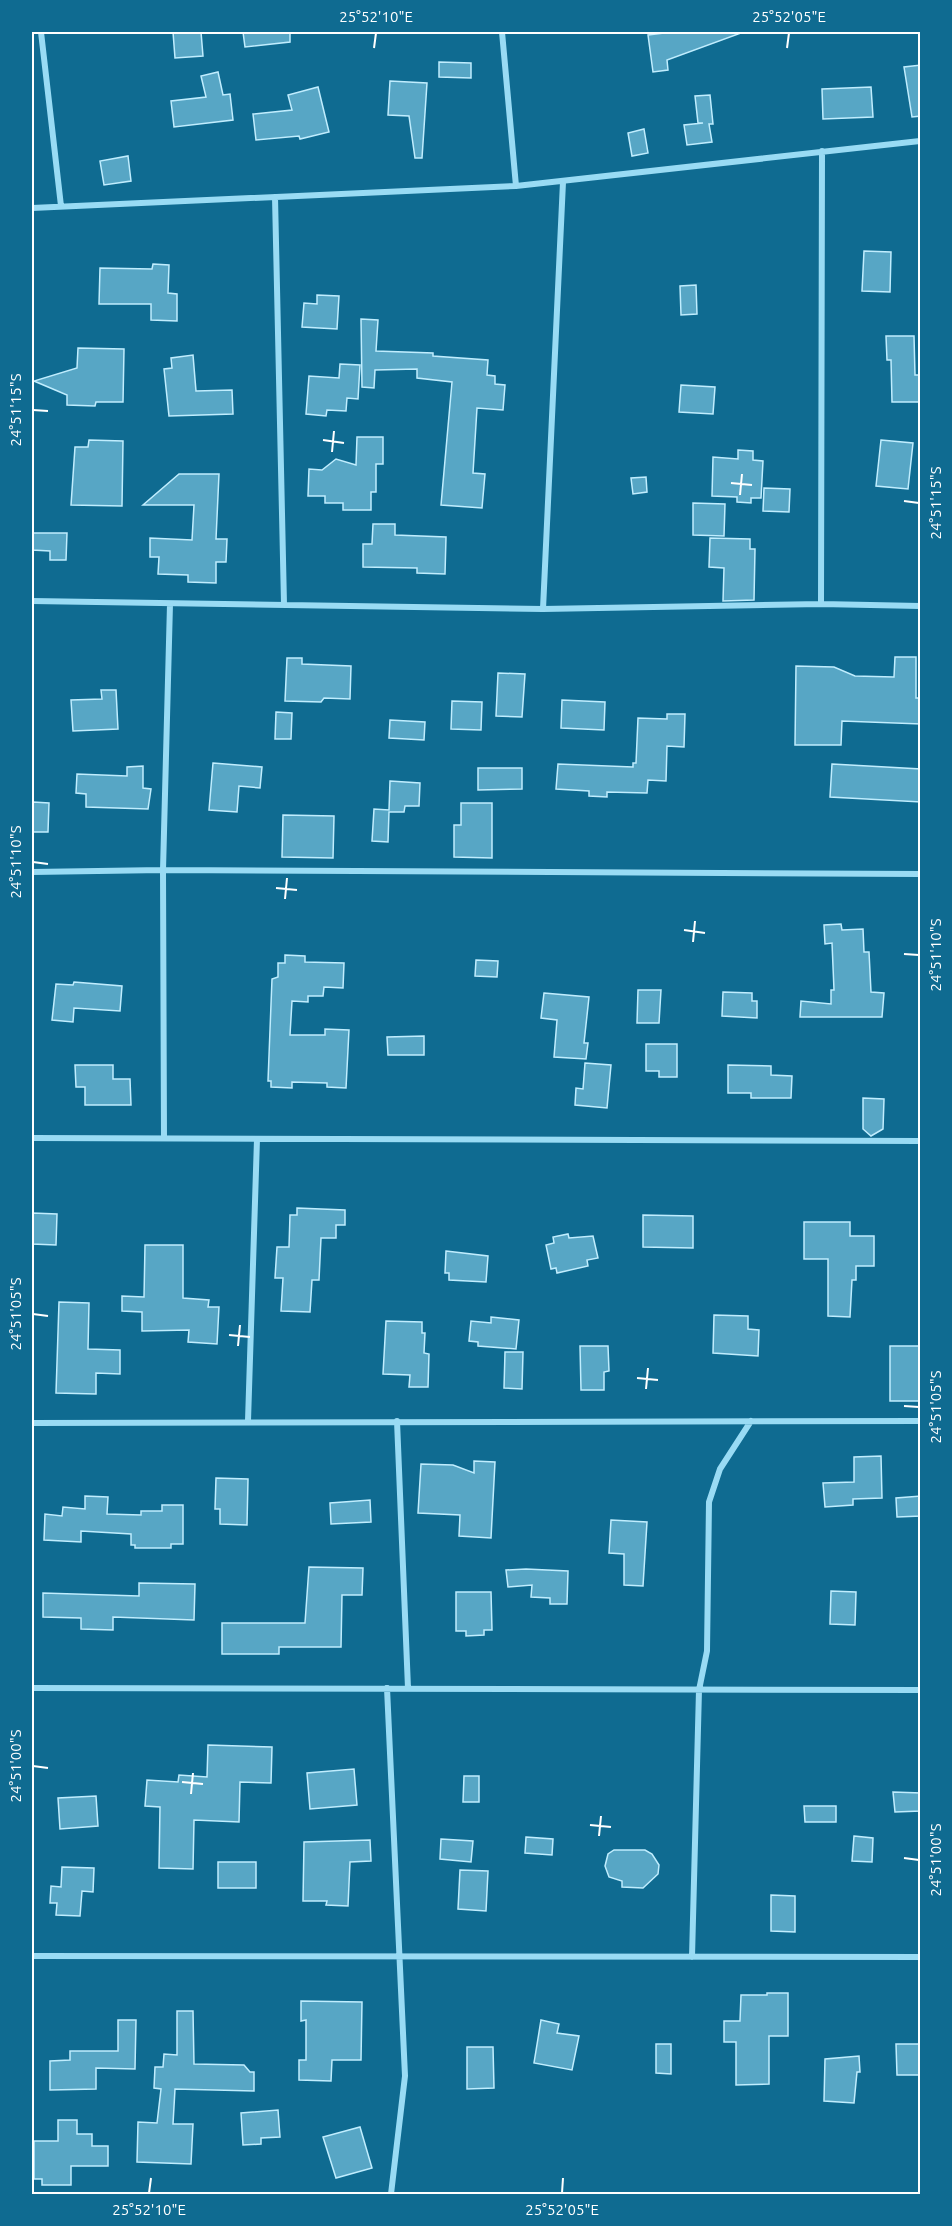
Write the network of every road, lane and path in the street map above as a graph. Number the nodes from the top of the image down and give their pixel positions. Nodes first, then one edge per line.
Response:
1 (41, 32) edge
2 (502, 32) edge
3 (921, 141) edge
4 (822, 152) junction
5 (563, 182) junction
6 (516, 186) junction
7 (275, 197) junction
8 (61, 206) junction
9 (32, 208) edge
10 (32, 601) edge
11 (170, 604) junction
12 (284, 604) junction
13 (821, 604) junction
14 (921, 606) edge
15 (543, 609) junction
16 (164, 870) junction
17 (32, 872) edge
18 (921, 874) edge
19 (32, 1138) edge
20 (164, 1138) junction
21 (257, 1138) junction
22 (921, 1141) edge
23 (248, 1421) junction
24 (751, 1421) junction
25 (921, 1421) edge
26 (397, 1422) junction
27 (32, 1423) edge
28 (32, 1688) edge
29 (387, 1688) junction
30 (408, 1688) junction
31 (699, 1690) junction
32 (921, 1690) edge
33 (32, 1956) edge
34 (921, 1957) edge
35 (398, 1958) junction
36 (692, 1958) junction
37 (390, 2194) edge

1 - 8 street
2 - 6 street
3 - 4 street
4 - 5 street
4 - 13 street
5 - 6 street
5 - 15 street
6 - 7 street
7 - 8 street
7 - 12 street
8 - 9 street
10 - 11 street
11 - 12 street
11 - 16 street
12 - 15 street
13 - 14 street
13 - 15 street
16 - 17 street
16 - 18 street
16 - 20 street
19 - 20 street
20 - 21 street
21 - 22 street
21 - 23 street
23 - 26 street
23 - 27 street
24 - 25 street
24 - 26 street
24 - 31 street
26 - 30 street
28 - 29 street
29 - 30 street
29 - 35 street
30 - 31 street
31 - 32 street
31 - 36 street
33 - 35 street
34 - 36 street
35 - 36 street
35 - 37 street

